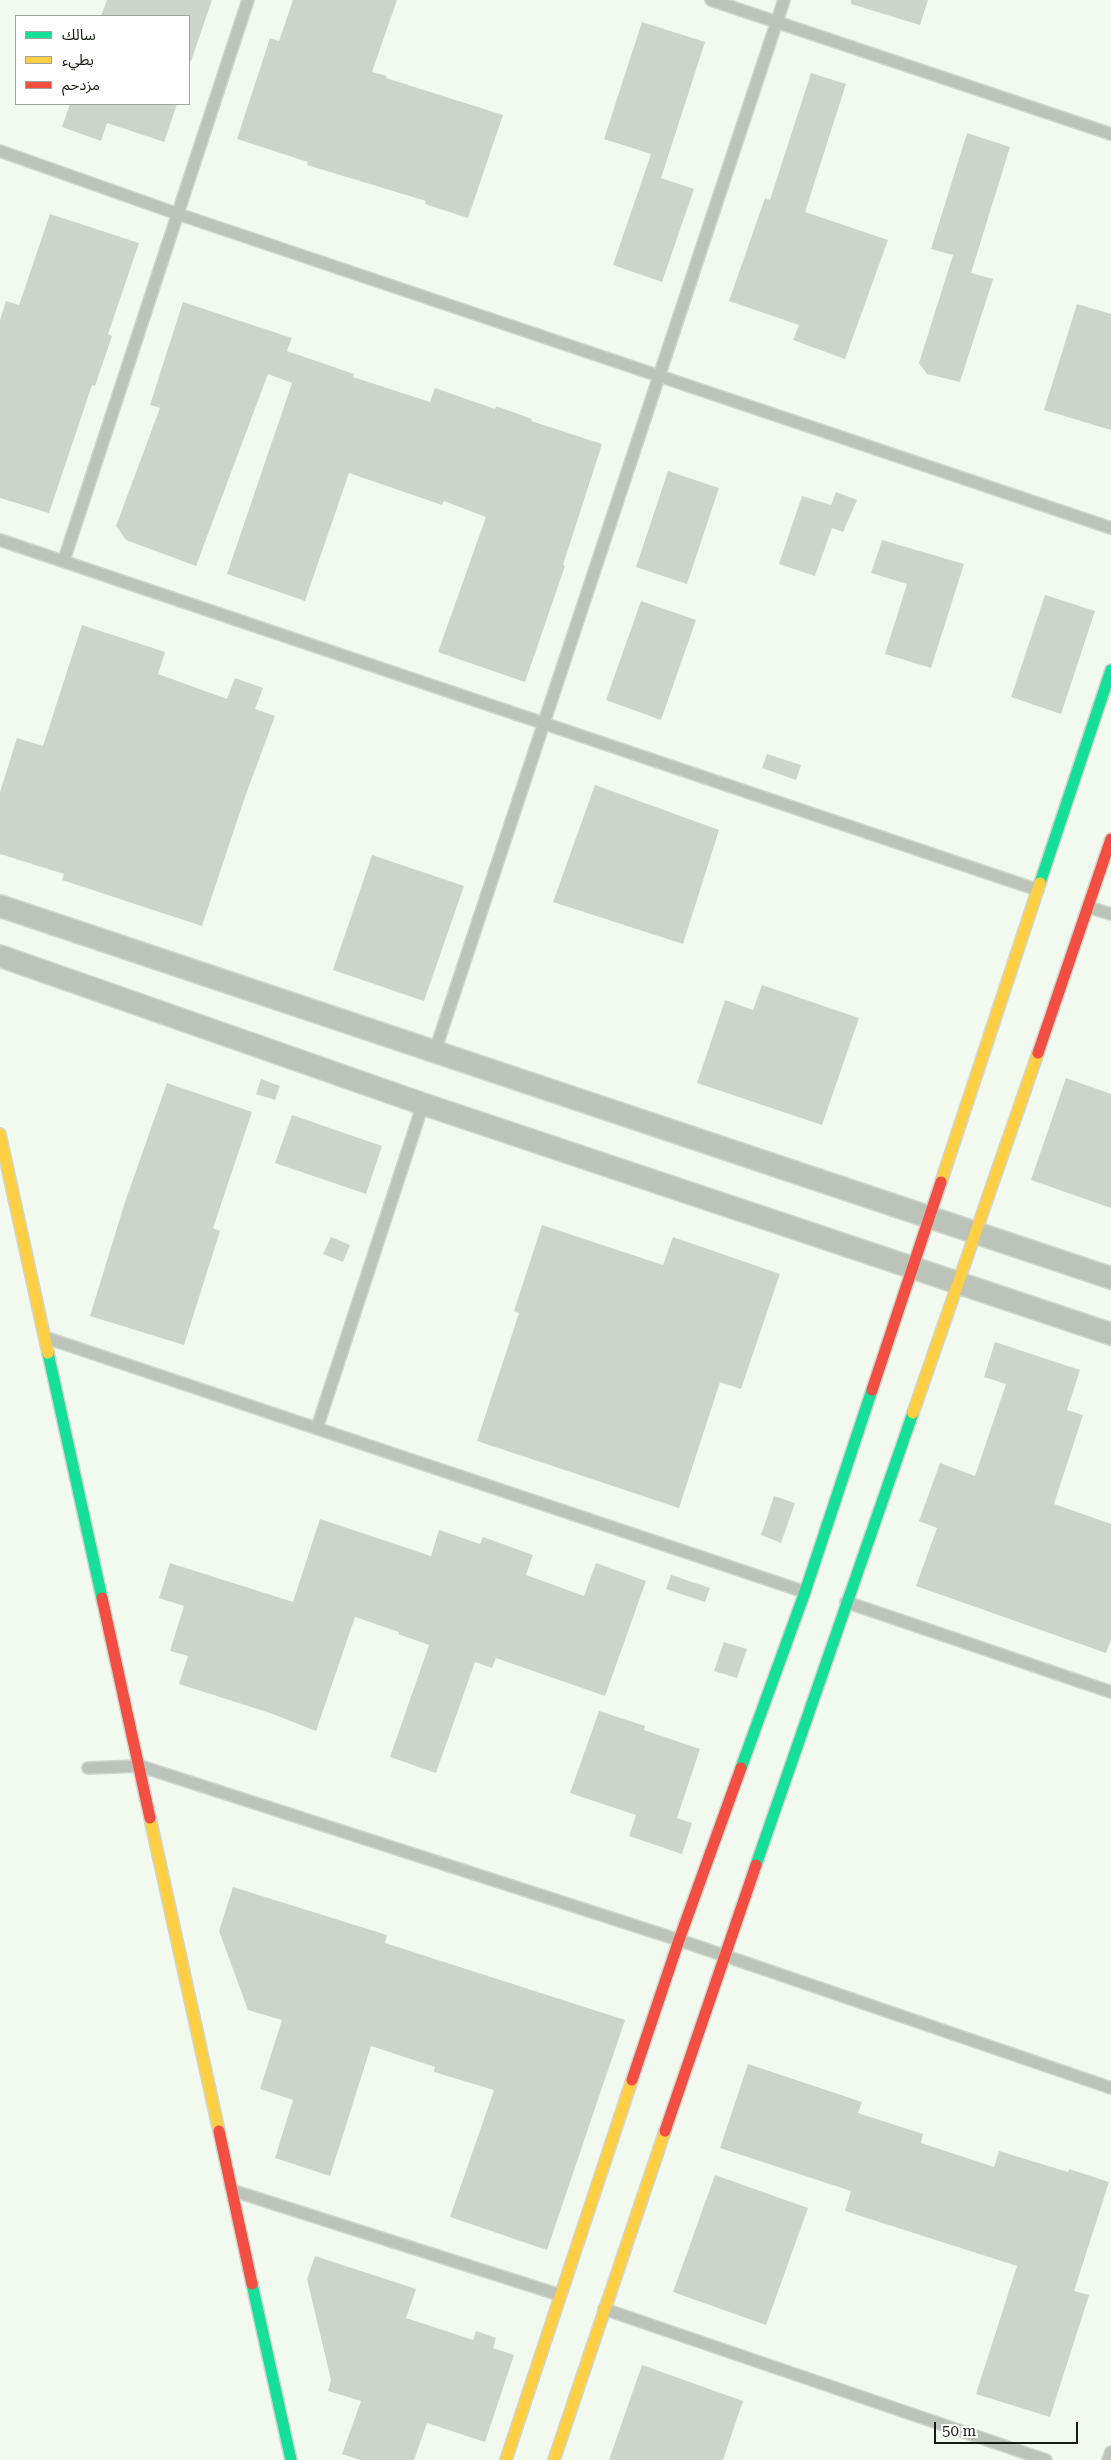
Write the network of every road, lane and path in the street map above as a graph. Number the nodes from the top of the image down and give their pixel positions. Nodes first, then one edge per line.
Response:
1 (248, 0) edge
2 (711, 0) edge
3 (784, 0) edge
4 (777, 22) junction
5 (1111, 134) edge
6 (0, 151) edge
7 (178, 214) junction
8 (659, 376) junction
9 (1111, 528) edge
10 (0, 540) edge
11 (64, 560) junction
12 (1111, 670) edge
13 (544, 722) junction
14 (1111, 839) edge
15 (1038, 890) junction
16 (0, 906) edge
17 (1088, 906) junction
18 (1111, 914) edge
19 (0, 956) edge
20 (435, 1050) junction
21 (423, 1104) junction
22 (0, 1134) edge
23 (929, 1217) junction
24 (977, 1233) junction
25 (912, 1268) junction
26 (1111, 1278) edge
27 (960, 1284) junction
28 (1111, 1334) edge
29 (45, 1337) junction
30 (317, 1428) junction
31 (805, 1592) junction
32 (846, 1602) junction
33 (1111, 1692) edge
34 (140, 1766) junction
35 (88, 1768) dead end
36 (679, 1940) junction
37 (725, 1956) junction
38 (1111, 2088) edge
39 (234, 2191) junction
40 (562, 2296) junction
41 (604, 2310) junction
42 (1111, 2452) edge
43 (292, 2460) edge
44 (506, 2460) edge
45 (554, 2460) edge
46 (1046, 2460) edge
47 (1108, 2460) edge

1 - 7 lane
2 - 4 lane
3 - 4 lane
4 - 5 lane
4 - 8 lane
6 - 7 lane
7 - 8 lane
7 - 11 lane
8 - 9 lane
8 - 13 lane
10 - 11 lane
11 - 13 lane
12 - 15 street
13 - 15 lane
13 - 20 lane
14 - 17 street
15 - 23 street
16 - 20 street
17 - 18 lane
17 - 24 street
19 - 21 street
20 - 23 street
21 - 25 street
21 - 30 lane
22 - 29 street
23 - 24 street
23 - 25 street
24 - 26 street
24 - 27 street
25 - 27 street
25 - 31 street
27 - 28 street
27 - 32 street
29 - 30 lane
29 - 34 street
30 - 31 lane
31 - 36 street
32 - 33 lane
32 - 37 street
34 - 35 lane
34 - 36 lane
34 - 39 street
36 - 37 lane
36 - 40 street
37 - 38 lane
37 - 41 street
39 - 40 lane
39 - 43 street
40 - 44 street
41 - 45 street
41 - 46 lane
42 - 47 lane

